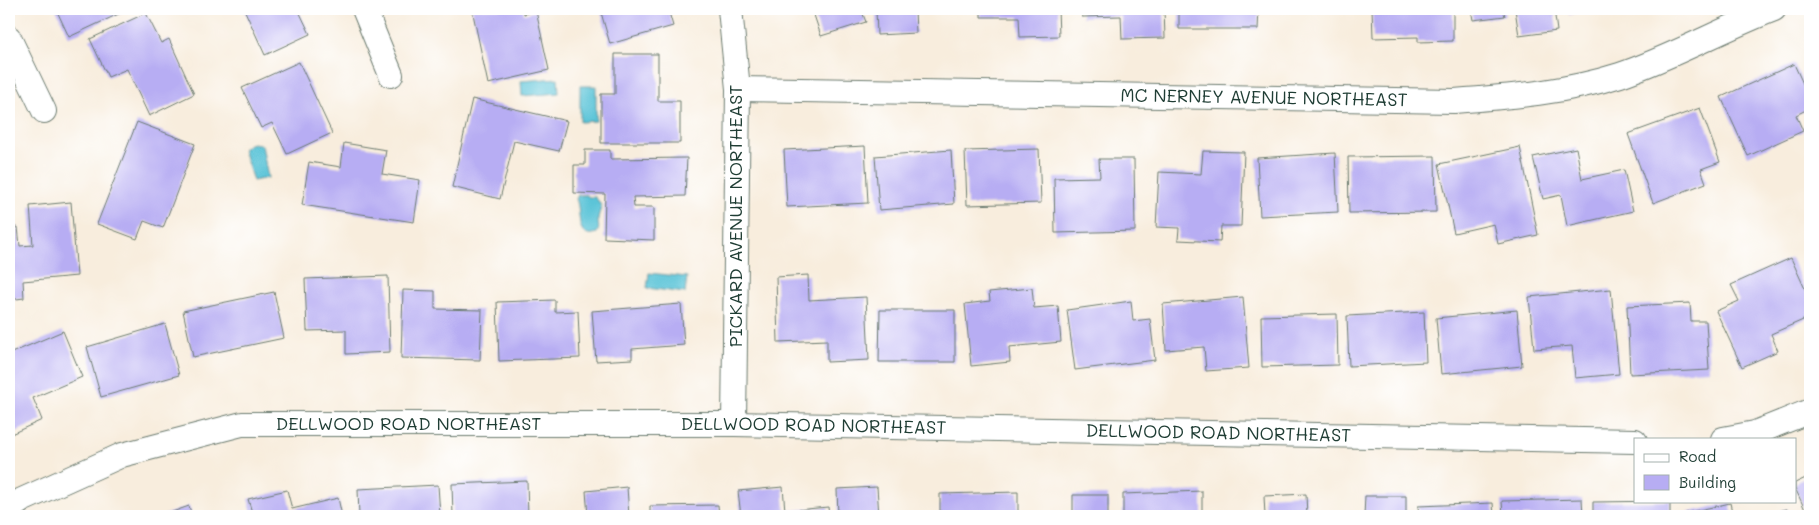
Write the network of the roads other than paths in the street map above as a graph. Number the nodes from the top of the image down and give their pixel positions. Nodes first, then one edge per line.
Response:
1 (364, 9) edge
2 (730, 9) edge
3 (1774, 9) edge
4 (9, 38) edge
5 (391, 75) dead end
6 (738, 90) junction
7 (44, 111) dead end
8 (1810, 411) edge
9 (734, 424) junction
10 (1728, 438) edge
11 (1634, 441) edge
12 (9, 508) edge

1 - 5 street
2 - 6 street, PICKARD AVENUE NORTHEAST
3 - 6 street, MC NERNEY AVENUE NORTHEAST
4 - 7 street
6 - 9 street, PICKARD AVENUE NORTHEAST
8 - 10 street
9 - 11 street, DELLWOOD ROAD NORTHEAST
9 - 12 street, DELLWOOD ROAD NORTHEAST

